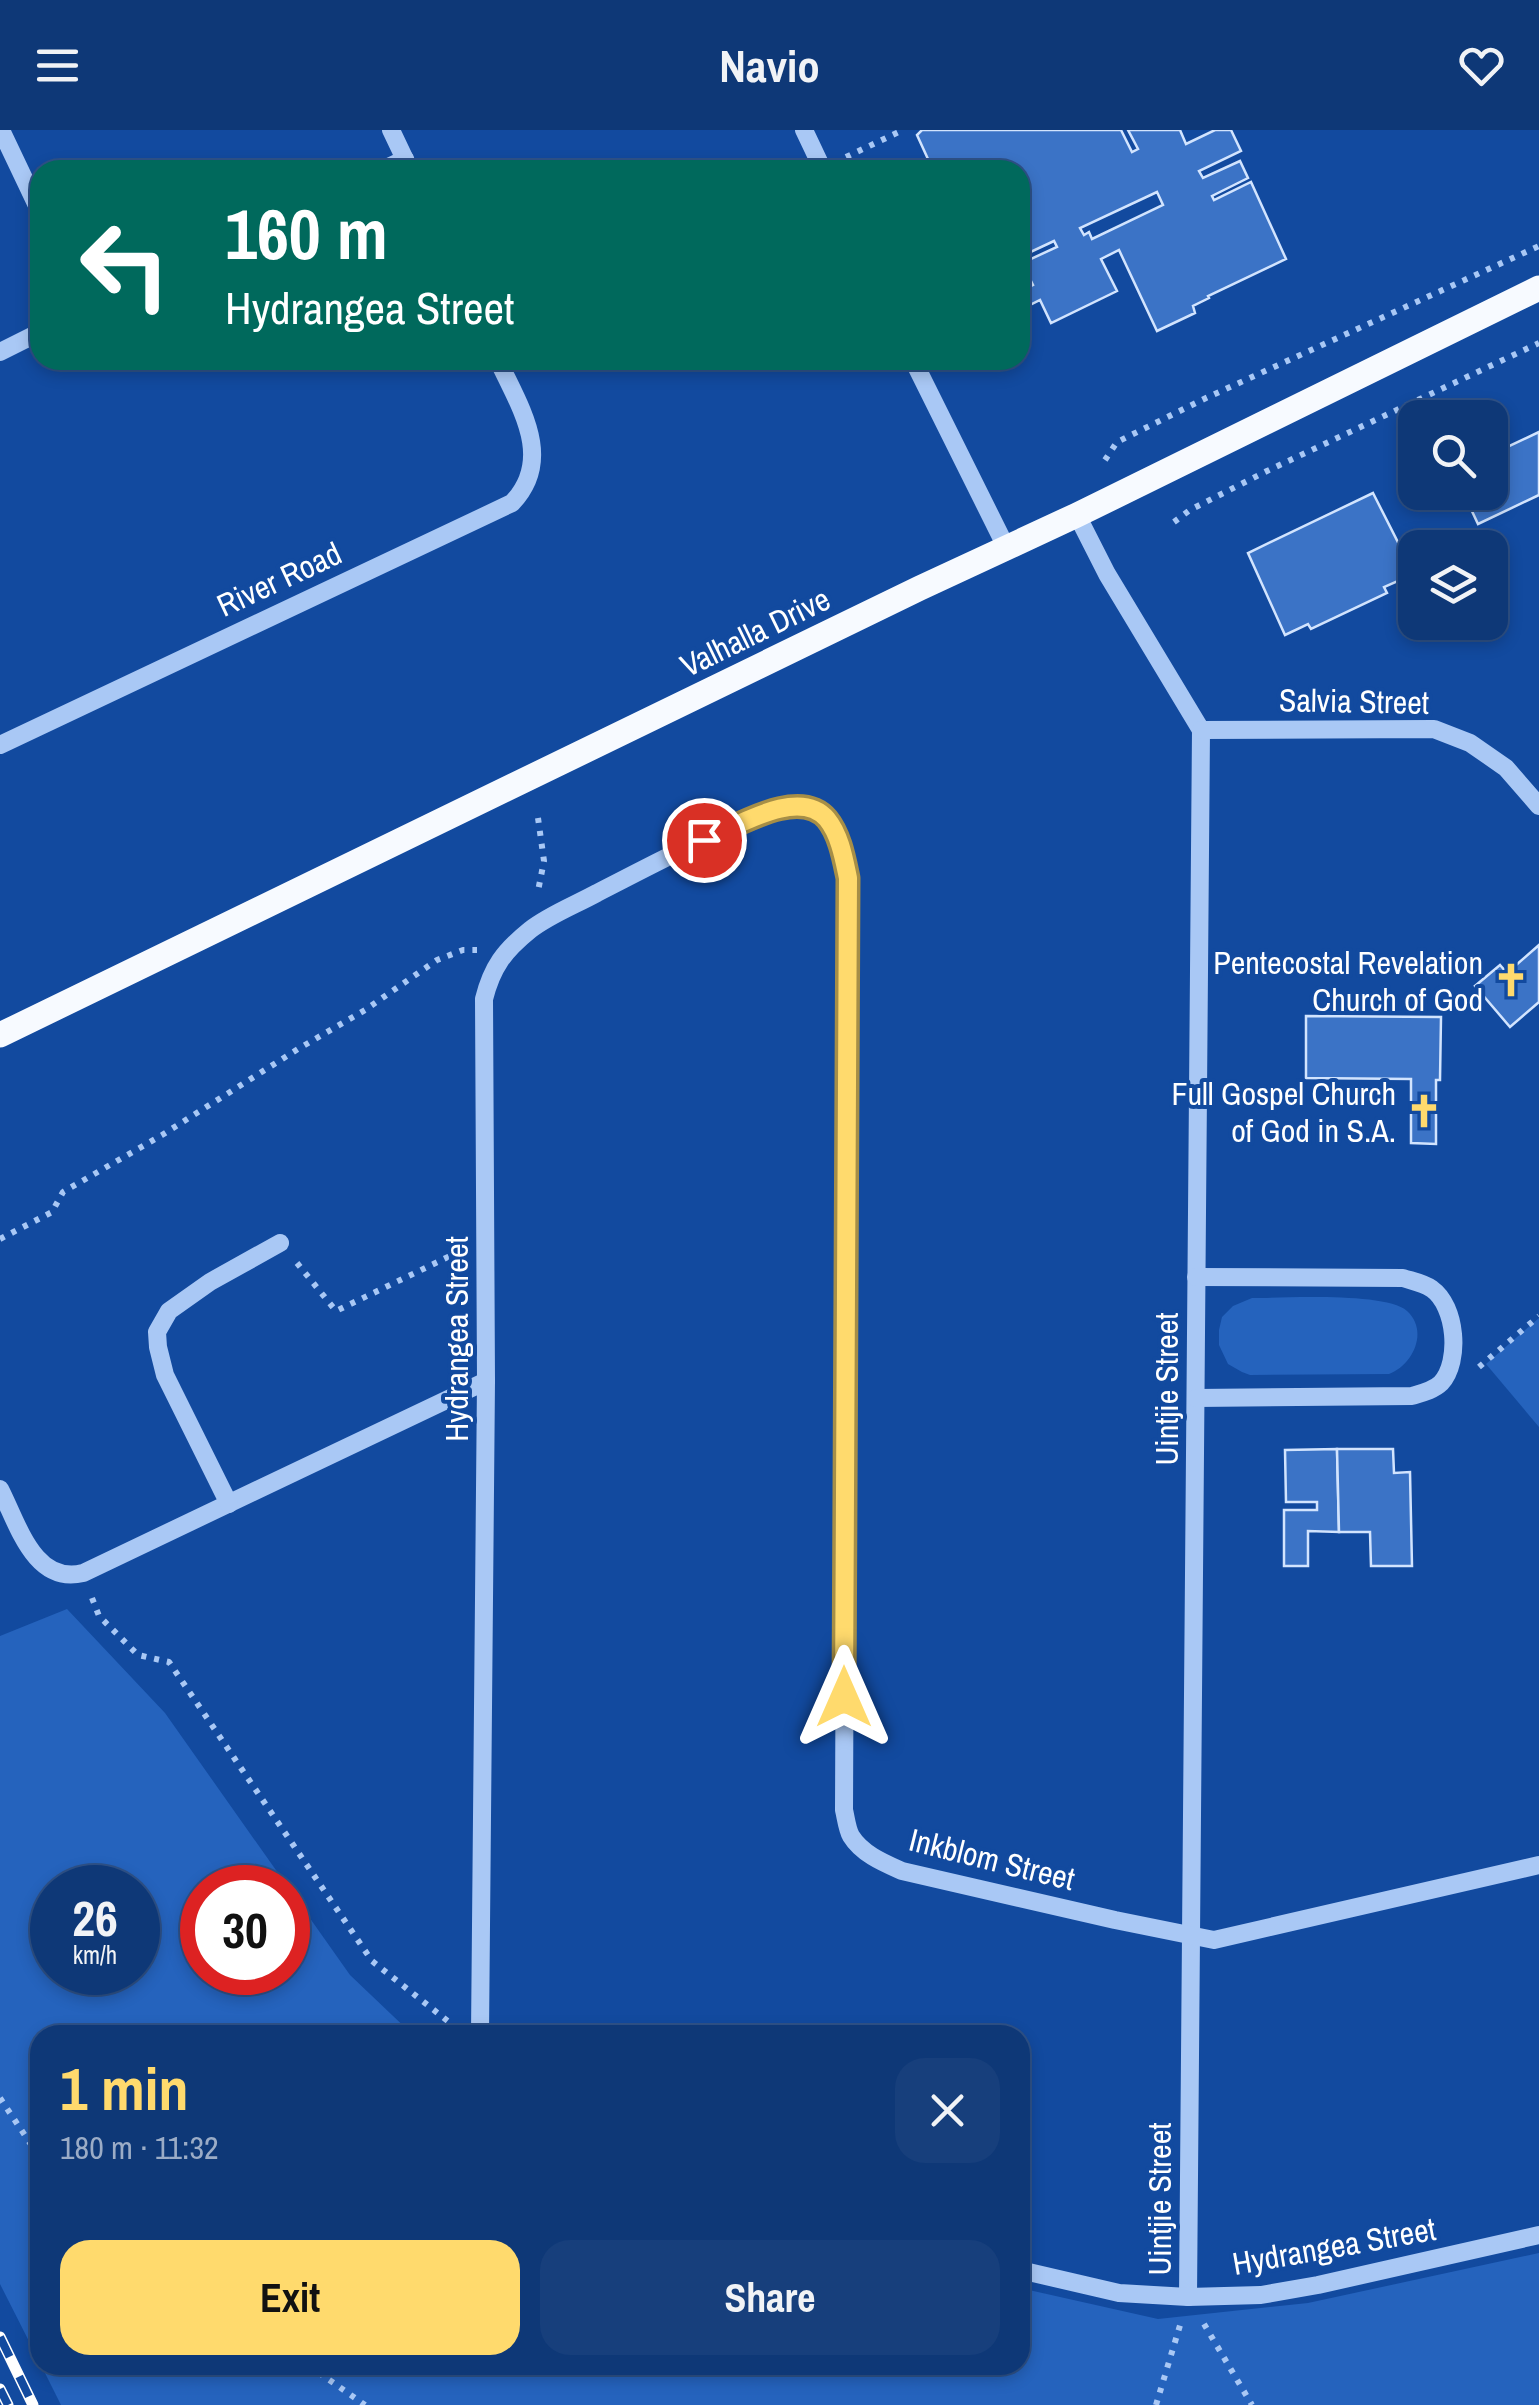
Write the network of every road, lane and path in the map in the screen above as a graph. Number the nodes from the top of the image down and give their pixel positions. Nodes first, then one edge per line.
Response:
1 (0, 130) edge
2 (391, 130) edge
3 (804, 130) edge
4 (904, 130) edge
5 (406, 160) edge
6 (818, 160) edge
7 (841, 160) edge
8 (30, 192) edge
9 (1539, 246) edge
10 (1539, 288) edge
11 (30, 337) edge
12 (1539, 343) edge
13 (0, 352) edge
14 (503, 370) edge
15 (918, 370) edge
16 (1105, 460) dead end
17 (1076, 515) junction
18 (1174, 522) dead end
19 (1006, 548) junction
20 (1200, 730) junction
21 (0, 745) edge
22 (1539, 806) edge
23 (772, 811) joint
24 (538, 818) dead end
25 (533, 927) junction
26 (508, 949) junction
27 (0, 1035) edge
28 (0, 1239) edge
29 (280, 1243) joint
30 (486, 1254) junction
31 (1196, 1277) junction
32 (1539, 1316) edge
33 (486, 1381) junction
34 (1442, 1382) junction
35 (1196, 1398) junction
36 (0, 1490) edge
37 (229, 1504) junction
38 (83, 1573) junction
39 (1539, 1865) edge
40 (1192, 1936) junction
41 (453, 2025) edge
42 (480, 2025) edge
43 (0, 2098) edge
44 (30, 2143) edge
45 (1539, 2235) edge
46 (1030, 2272) edge
47 (1188, 2297) junction
48 (322, 2375) edge
49 (364, 2405) edge
50 (1156, 2405) edge
51 (1252, 2405) edge

1 - 8 street
2 - 5 street
3 - 6 street
4 - 7 path
9 - 16 path
10 - 17 main road, Valhalla Drive
11 - 13 street
12 - 18 path
14 - 21 street, River Road
15 - 19 street
17 - 19 main road, Valhalla Drive
17 - 20 street
19 - 27 main road, Valhalla Drive
20 - 22 street, Salvia Street
20 - 31 street, Uintjie Street
23 - 25 street, Hydrangea Street
23 - 40 street, Inkblom Street
24 - 25 path
25 - 26 street, Hydrangea Street
26 - 28 path
26 - 30 street, Hydrangea Street
29 - 30 path
29 - 37 street
30 - 33 street, Hydrangea Street
31 - 34 street
31 - 35 street, Uintjie Street
32 - 34 path
33 - 37 street
33 - 42 street, Hydrangea Street
34 - 35 street
35 - 40 street, Uintjie Street
36 - 38 street
37 - 38 street
38 - 41 path
39 - 40 street, Inkblom Street
40 - 47 street, Uintjie Street
43 - 44 path
45 - 47 street, Hydrangea Street
46 - 47 street, Hydrangea Street
47 - 50 path
47 - 51 path
48 - 49 path

